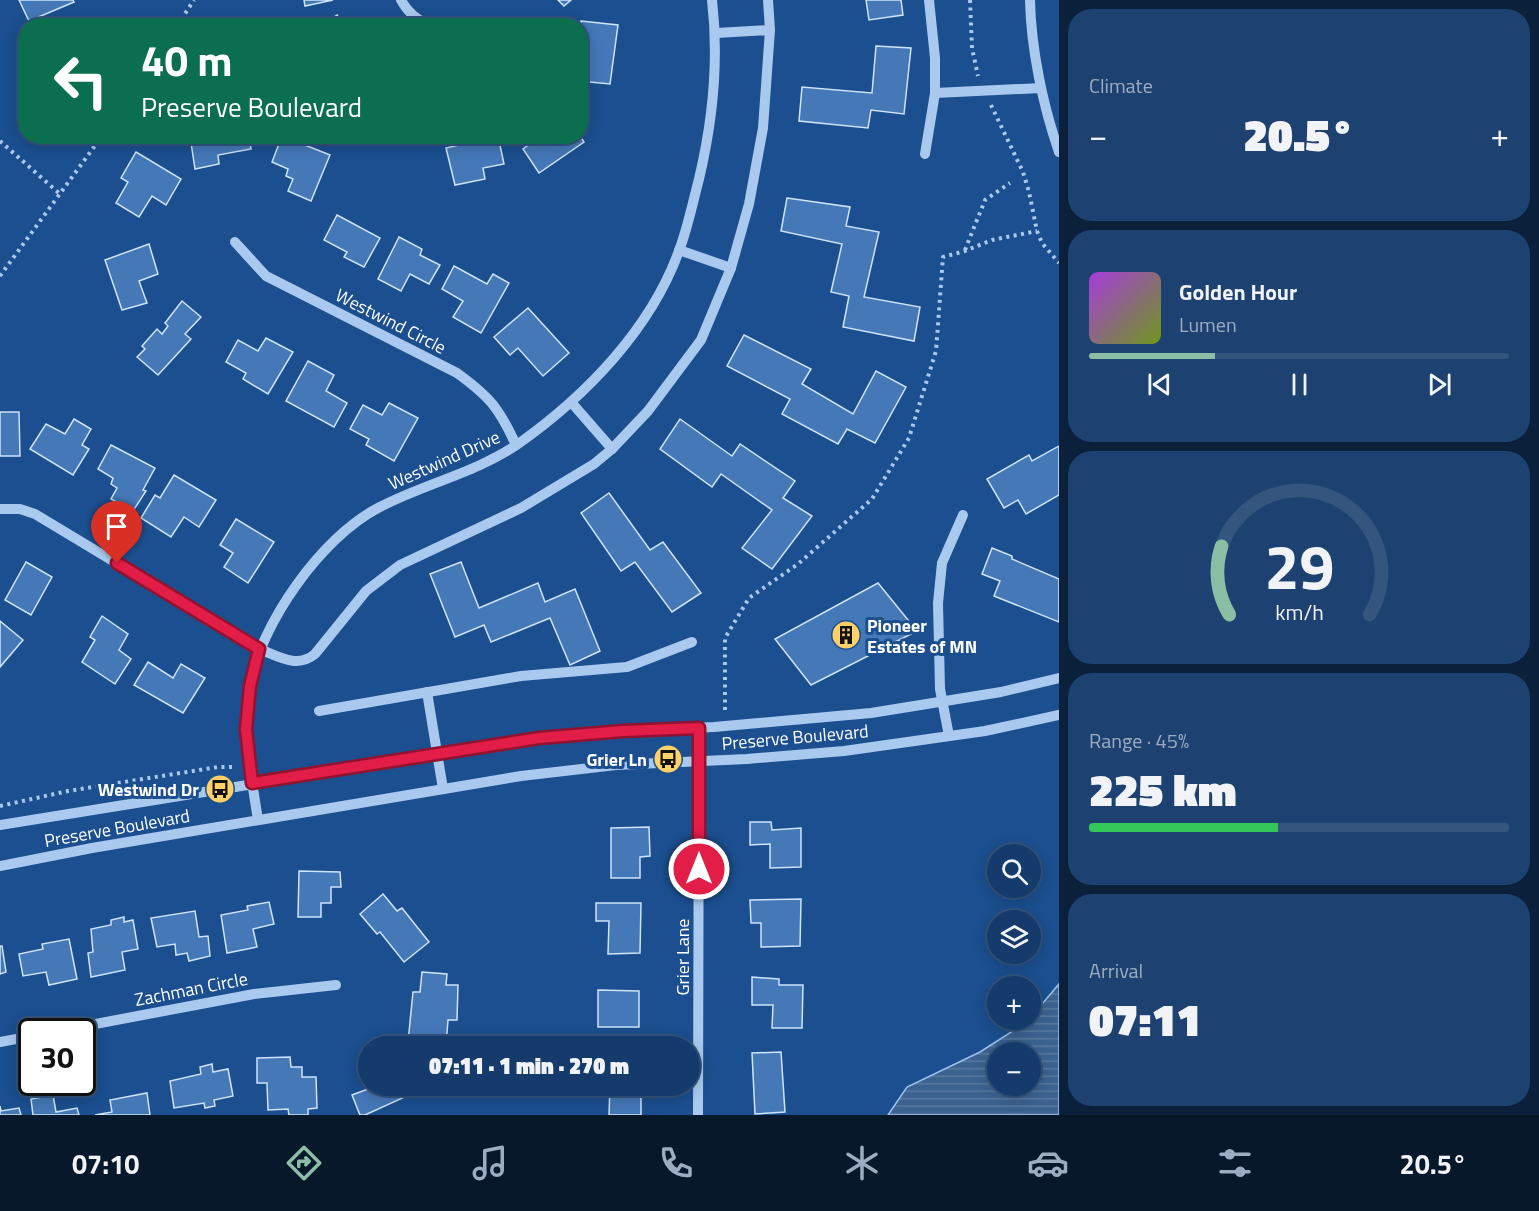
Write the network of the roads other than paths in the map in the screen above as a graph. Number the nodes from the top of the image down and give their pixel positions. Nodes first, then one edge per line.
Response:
1 (401, 0) edge
2 (712, 0) edge
3 (768, 0) edge
4 (928, 0) edge
5 (1030, 0) edge
6 (416, 18) edge
7 (770, 30) junction
8 (716, 33) junction
9 (1041, 88) junction
10 (935, 93) junction
11 (1059, 152) edge
12 (925, 154) dead end
13 (235, 242) dead end
14 (679, 250) junction
15 (731, 268) junction
16 (571, 402) junction
17 (516, 445) junction
18 (612, 448) junction
19 (0, 509) edge
20 (963, 515) dead end
21 (692, 642) dead end
22 (259, 649) junction
23 (1059, 678) edge
24 (427, 692) junction
25 (942, 702) junction
26 (319, 711) dead end
27 (1059, 715) edge
28 (699, 728) junction
29 (949, 736) junction
30 (438, 754) junction
31 (699, 762) junction
32 (252, 783) junction
33 (443, 789) junction
34 (258, 820) junction
35 (0, 825) edge
36 (0, 866) edge
37 (336, 985) dead end
38 (96, 1024) edge
39 (18, 1039) edge
40 (0, 1042) edge
41 (698, 1115) edge

1 - 6 street
2 - 8 street, Westwind Drive
3 - 7 street
4 - 10 street
5 - 9 street
7 - 8 street
7 - 15 street
8 - 14 street, Westwind Drive
9 - 10 street
9 - 11 street
10 - 12 street
13 - 17 street, Westwind Circle
14 - 15 street
14 - 16 street, Westwind Drive
15 - 18 street
16 - 17 street, Westwind Drive
16 - 18 street
17 - 22 street, Westwind Drive
18 - 22 street
19 - 22 street
20 - 25 street
21 - 24 street
22 - 32 street, Westwind Drive
23 - 25 street, Preserve Boulevard
24 - 26 street
24 - 30 street
25 - 28 street, Preserve Boulevard
25 - 29 street
27 - 29 street, Preserve Boulevard
28 - 30 street, Preserve Boulevard
28 - 31 street, Grier Lane
29 - 31 street, Preserve Boulevard
30 - 32 street, Preserve Boulevard
30 - 33 street
31 - 33 street, Preserve Boulevard
31 - 41 street, Grier Lane
32 - 34 street, Westwind Drive
32 - 35 street, Preserve Boulevard
33 - 34 street, Preserve Boulevard
34 - 36 street, Preserve Boulevard
37 - 38 street, Zachman Circle
39 - 40 street

